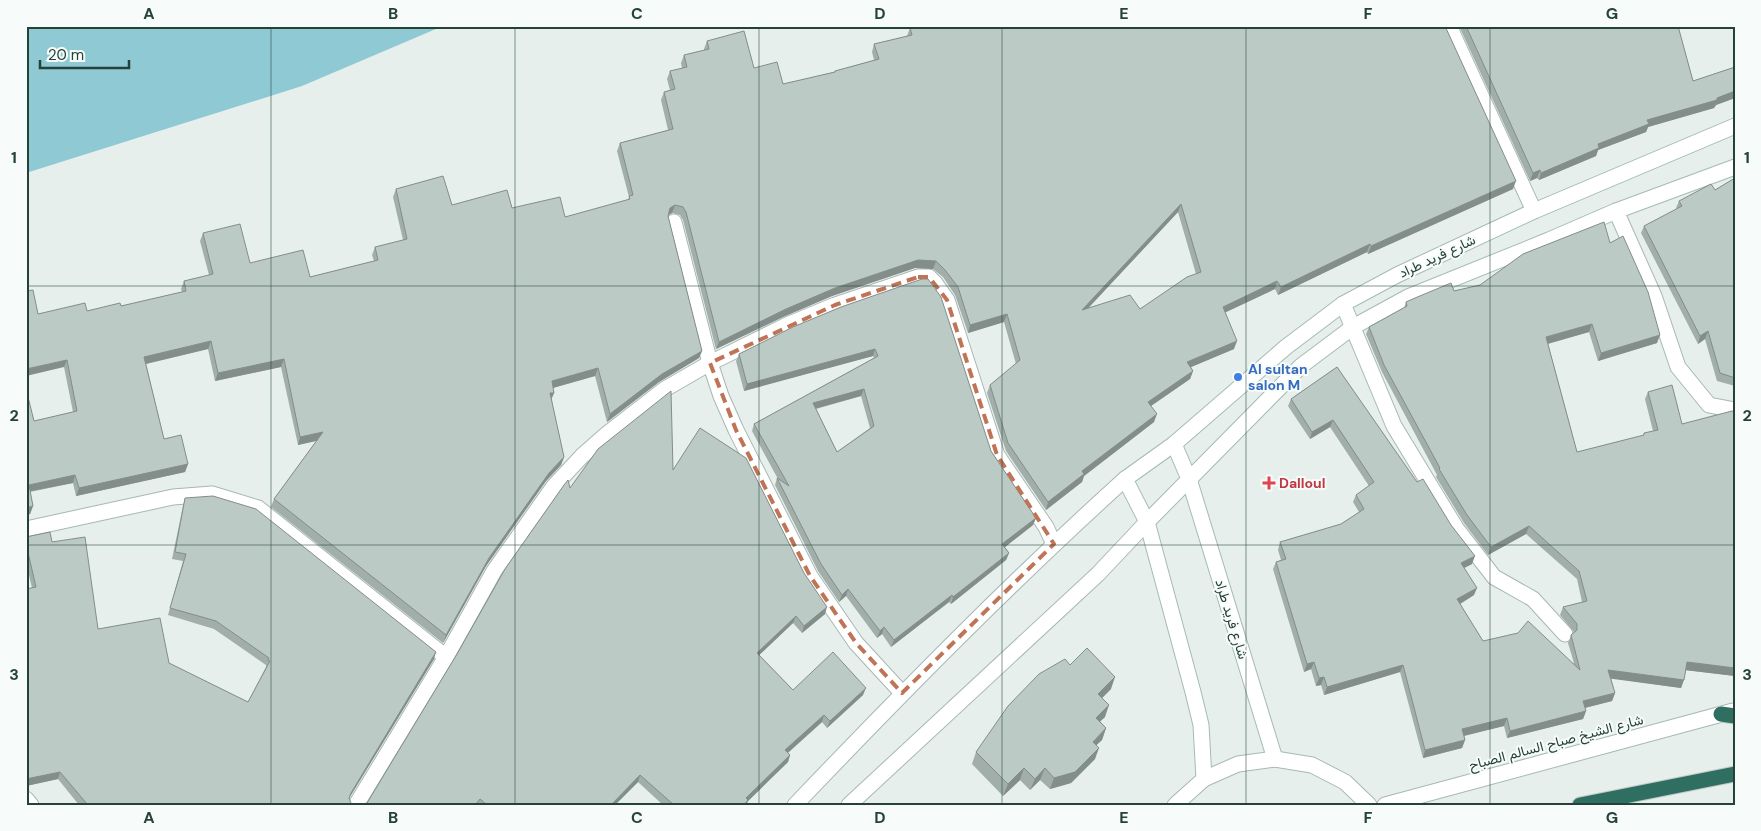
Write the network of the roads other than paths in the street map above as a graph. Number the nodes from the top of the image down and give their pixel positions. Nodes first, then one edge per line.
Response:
1 (1449, 26) edge
2 (1735, 126) edge
3 (1735, 166) edge
4 (1534, 211) junction
5 (1616, 211) junction
6 (674, 222) dead end
7 (1343, 304) junction
8 (1353, 327) junction
9 (710, 363) junction
10 (1735, 410) edge
11 (1174, 444) junction
12 (1125, 479) junction
13 (1189, 479) junction
14 (1147, 522) junction
15 (26, 529) edge
16 (1054, 544) junction
17 (1565, 634) dead end
18 (446, 657) junction
19 (902, 693) junction
20 (1730, 714) edge
21 (1275, 759) junction
22 (1735, 774) edge
23 (1204, 779) junction
24 (26, 799) edge
25 (31, 805) edge
26 (356, 805) edge
27 (795, 805) edge
28 (849, 805) edge
29 (1175, 805) edge
30 (1369, 805) edge
31 (1385, 805) edge
32 (1580, 805) edge

1 - 4 street
2 - 4 street, شارع فريد طراد
3 - 5 street, شارع فريد طراد
4 - 7 street, شارع فريد طراد
5 - 8 street, شارع فريد طراد
5 - 10 street
6 - 9 street
7 - 8 street
7 - 11 street, شارع فريد طراد
8 - 13 street, شارع فريد طراد
8 - 17 street
9 - 16 street
9 - 18 street
9 - 19 street
11 - 12 street, شارع فريد طراد
11 - 13 street, شارع فريد طراد
12 - 14 street
12 - 16 street, شارع فريد طراد
13 - 14 street, شارع فريد طراد
13 - 21 street, شارع فريد طراد
14 - 23 street
14 - 28 street, شارع فريد طراد
15 - 18 street
16 - 19 street, شارع فريد طراد
18 - 26 street
19 - 27 street, شارع فريد طراد
20 - 31 street, شارع الشيخ صباح السالم الصباح
21 - 23 street
21 - 30 street
22 - 32 highway
23 - 29 street
24 - 25 street

